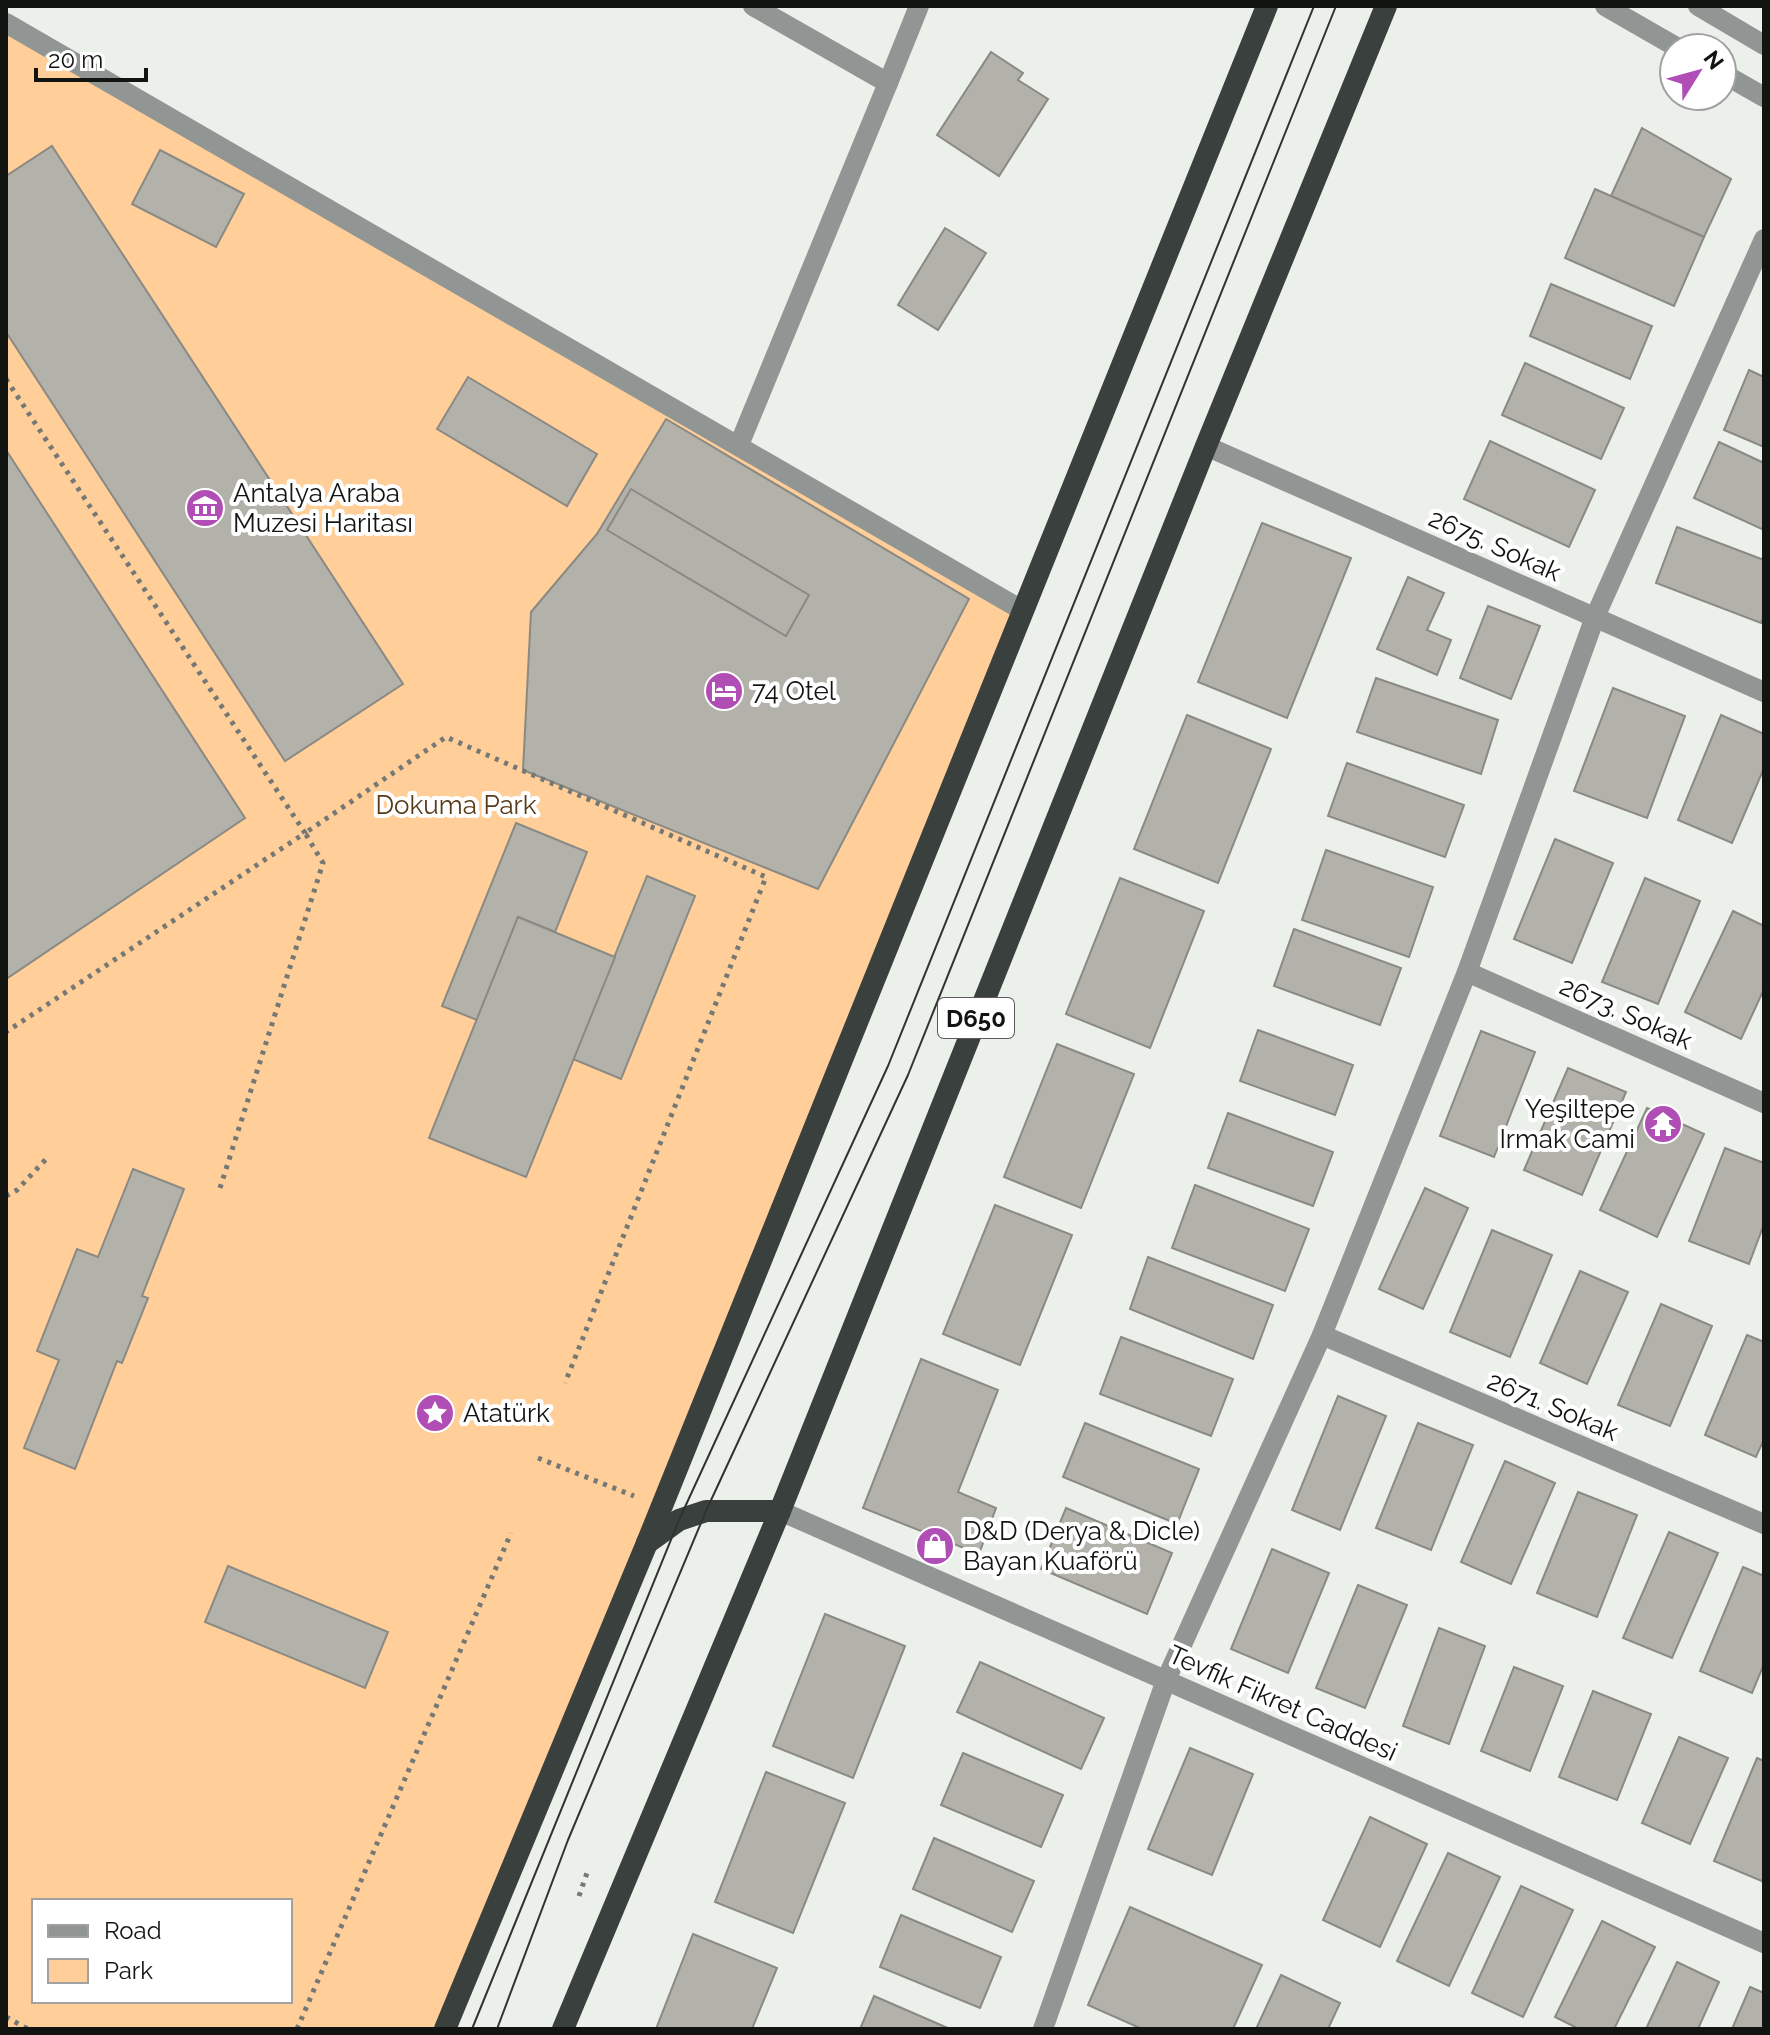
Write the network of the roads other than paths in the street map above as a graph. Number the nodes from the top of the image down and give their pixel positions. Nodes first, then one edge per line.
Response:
1 (753, 6) edge
2 (919, 6) edge
3 (1267, 6) edge
4 (1386, 6) edge
5 (1605, 6) edge
6 (1698, 6) edge
7 (6, 23) edge
8 (1658, 36) edge
9 (1764, 45) edge
10 (1738, 82) edge
11 (888, 83) junction
12 (1764, 97) edge
13 (1764, 239) edge
14 (739, 445) junction
15 (1206, 446) junction
16 (1022, 610) junction
17 (1595, 617) junction
18 (1764, 692) edge
19 (1467, 972) junction
20 (1764, 1103) edge
21 (1322, 1335) junction
22 (780, 1511) junction
23 (1764, 1524) edge
24 (647, 1543) junction
25 (1166, 1680) junction
26 (1764, 1943) edge
27 (445, 2029) edge
28 (563, 2029) edge
29 (1043, 2029) edge

1 - 11 street
2 - 11 street
3 - 16 highway
4 - 15 highway, D650
5 - 8 street
6 - 9 street
7 - 14 street
10 - 12 street
11 - 14 street
13 - 17 street
14 - 16 street
15 - 17 street, 2675. Sokak
15 - 22 highway, D650
16 - 24 highway
17 - 18 street, 2675. Sokak
17 - 19 street
19 - 20 street, 2673. Sokak
19 - 21 street
21 - 23 street, 2671. Sokak
21 - 25 street
22 - 24 highway
22 - 25 street, Tevfik Fikret Caddesi
22 - 28 highway, D650
24 - 27 highway
25 - 26 street, Tevfik Fikret Caddesi
25 - 29 street

